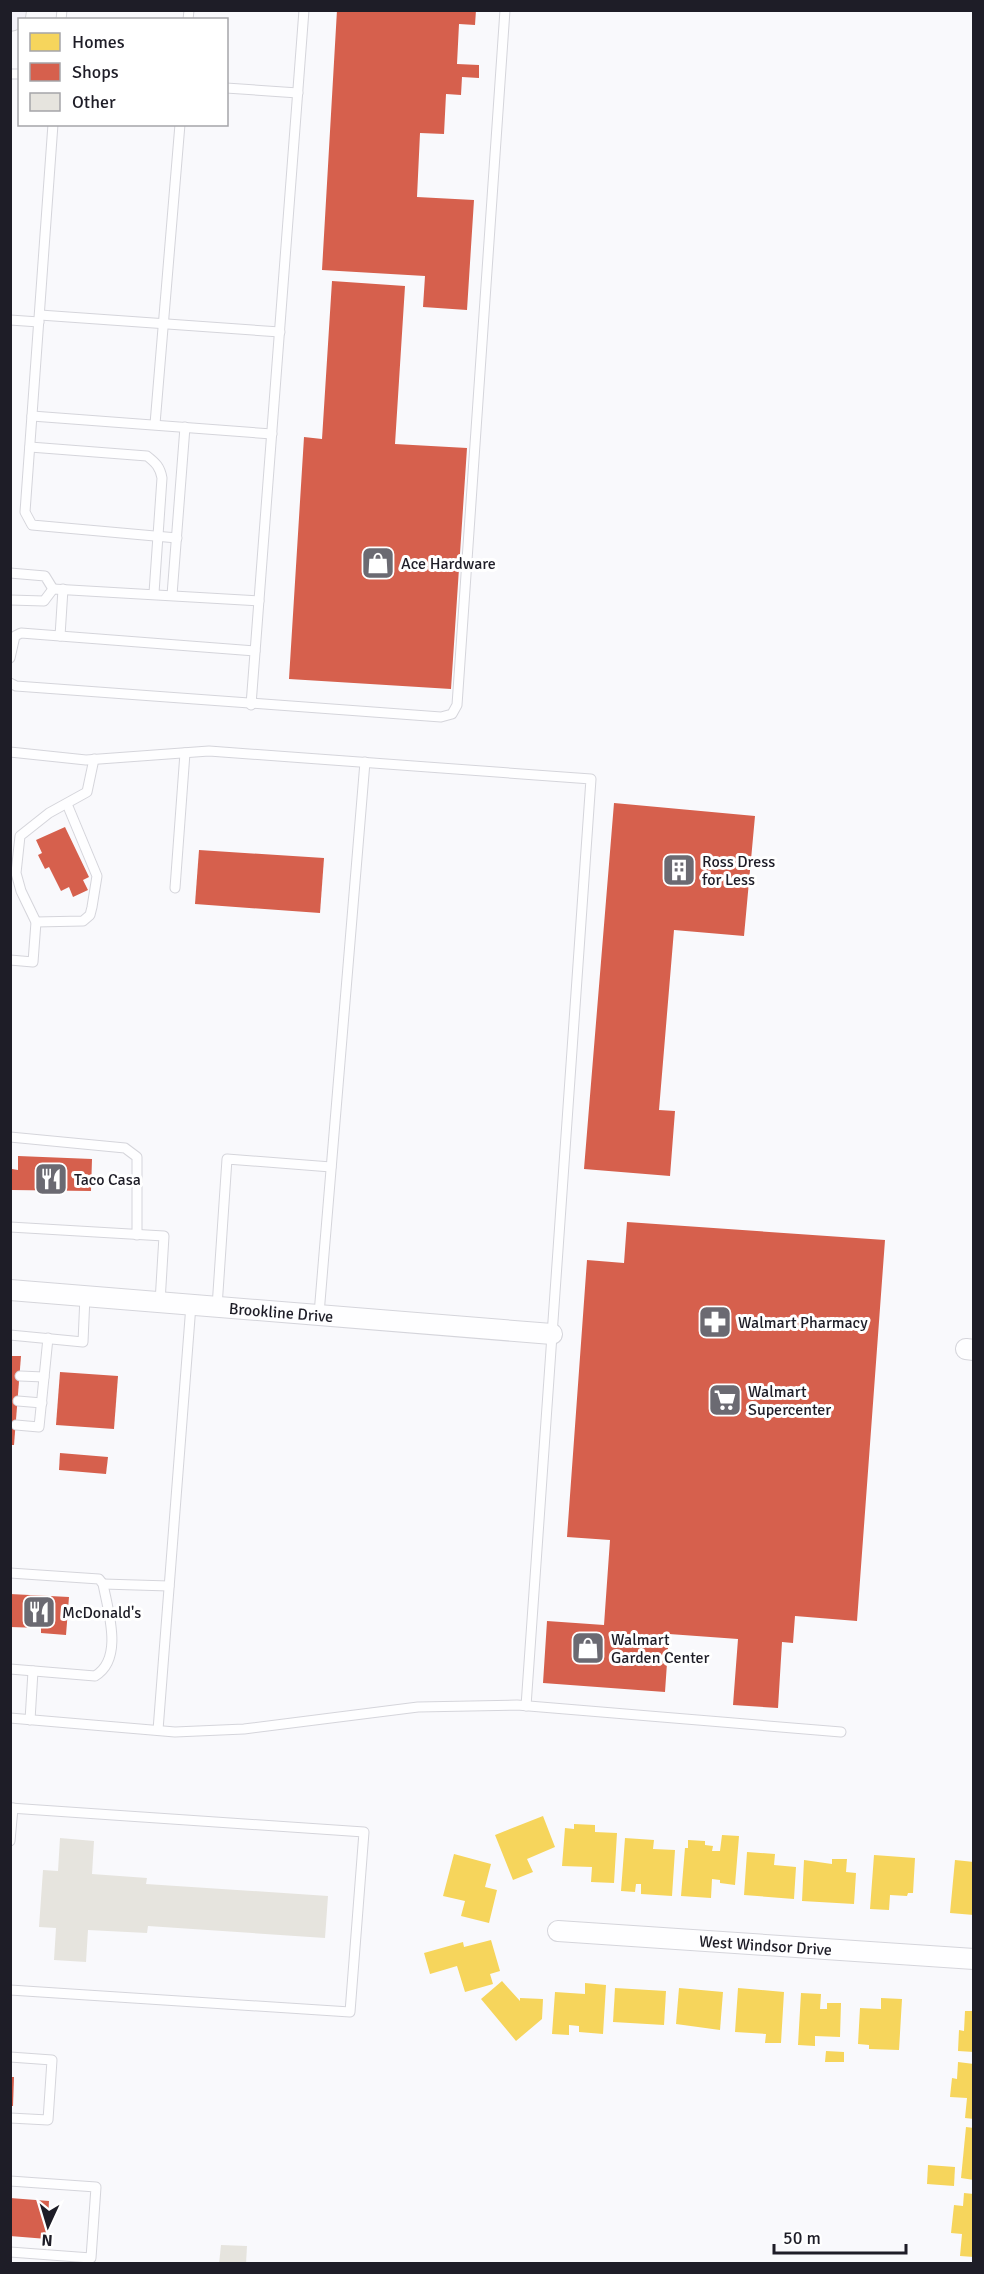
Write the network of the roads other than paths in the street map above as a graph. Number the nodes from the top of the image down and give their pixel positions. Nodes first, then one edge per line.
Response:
1 (11, 10) edge
2 (304, 10) edge
3 (505, 10) edge
4 (10, 16) edge
5 (228, 88) edge
6 (298, 93) junction
7 (53, 126) edge
8 (180, 126) edge
9 (39, 319) junction
10 (10, 320) edge
11 (164, 324) junction
12 (280, 333) junction
13 (32, 416) junction
14 (156, 424) junction
15 (185, 427) junction
16 (272, 434) junction
17 (30, 447) junction
18 (158, 536) junction
19 (177, 537) junction
20 (10, 573) edge
21 (58, 589) junction
22 (154, 593) junction
23 (172, 595) junction
24 (10, 600) edge
25 (259, 601) junction
26 (60, 636) junction
27 (255, 651) junction
28 (10, 658) edge
29 (10, 683) edge
30 (251, 705) junction
31 (10, 752) edge
32 (185, 753) junction
33 (94, 759) junction
34 (365, 762) junction
35 (67, 804) junction
36 (175, 888) dead end
37 (36, 922) junction
38 (10, 960) edge
39 (10, 1137) edge
40 (331, 1167) junction
41 (10, 1227) edge
42 (137, 1235) junction
43 (10, 1290) edge
44 (85, 1296) junction
45 (160, 1303) junction
46 (191, 1305) junction
47 (218, 1307) junction
48 (319, 1314) junction
49 (552, 1334) junction
50 (10, 1335) edge
51 (48, 1338) junction
52 (20, 1376) dead end
53 (44, 1377) junction
54 (18, 1401) dead end
55 (42, 1403) junction
56 (16, 1425) dead end
57 (10, 1573) edge
58 (103, 1584) junction
59 (169, 1586) junction
60 (10, 1669) edge
61 (33, 1671) junction
62 (526, 1706) junction
63 (10, 1718) edge
64 (30, 1720) junction
65 (158, 1730) junction
66 (841, 1732) dead end
67 (12, 1808) edge
68 (10, 1841) edge
69 (558, 1931) dead end
70 (974, 1959) edge
71 (10, 1990) edge
72 (10, 2057) edge
73 (10, 2118) edge
74 (10, 2181) edge
75 (10, 2252) edge

1 - 4 main road
2 - 6 lane
3 - 30 lane
5 - 6 lane
6 - 12 lane
7 - 9 lane
8 - 11 lane
9 - 10 lane
9 - 11 lane
9 - 13 lane
11 - 12 lane
11 - 14 lane
12 - 16 lane
13 - 14 lane
13 - 17 lane
14 - 15 lane
15 - 16 lane
15 - 19 lane
16 - 25 lane
17 - 18 lane
17 - 18 lane
18 - 19 lane
18 - 22 lane
19 - 23 lane
20 - 21 lane
21 - 22 lane
21 - 24 lane
21 - 26 lane
22 - 23 lane
23 - 25 lane
25 - 27 lane
26 - 27 lane
26 - 28 lane
27 - 30 lane
29 - 30 lane
31 - 33 lane
32 - 33 lane
32 - 34 lane
32 - 36 lane
33 - 35 lane
34 - 40 lane
34 - 49 lane
35 - 37 lane
35 - 37 lane
37 - 38 lane
39 - 42 lane
40 - 47 lane
40 - 48 lane
41 - 42 lane
42 - 45 lane
43 - 44 street, Brookline Drive
44 - 45 street, Brookline Drive
44 - 51 lane
45 - 46 street, Brookline Drive
46 - 47 street, Brookline Drive
46 - 59 lane
47 - 48 street, Brookline Drive
48 - 49 street, Brookline Drive
49 - 62 lane
50 - 51 lane
51 - 53 lane
52 - 53 lane
53 - 55 lane
54 - 55 lane
55 - 56 lane
57 - 58 lane
58 - 59 lane
58 - 61 lane
59 - 65 lane
60 - 61 lane
61 - 64 lane
62 - 65 lane
62 - 66 lane
63 - 64 lane
64 - 65 lane
67 - 68 lane
67 - 71 lane
69 - 70 street, West Windsor Drive
72 - 73 lane
74 - 75 lane

